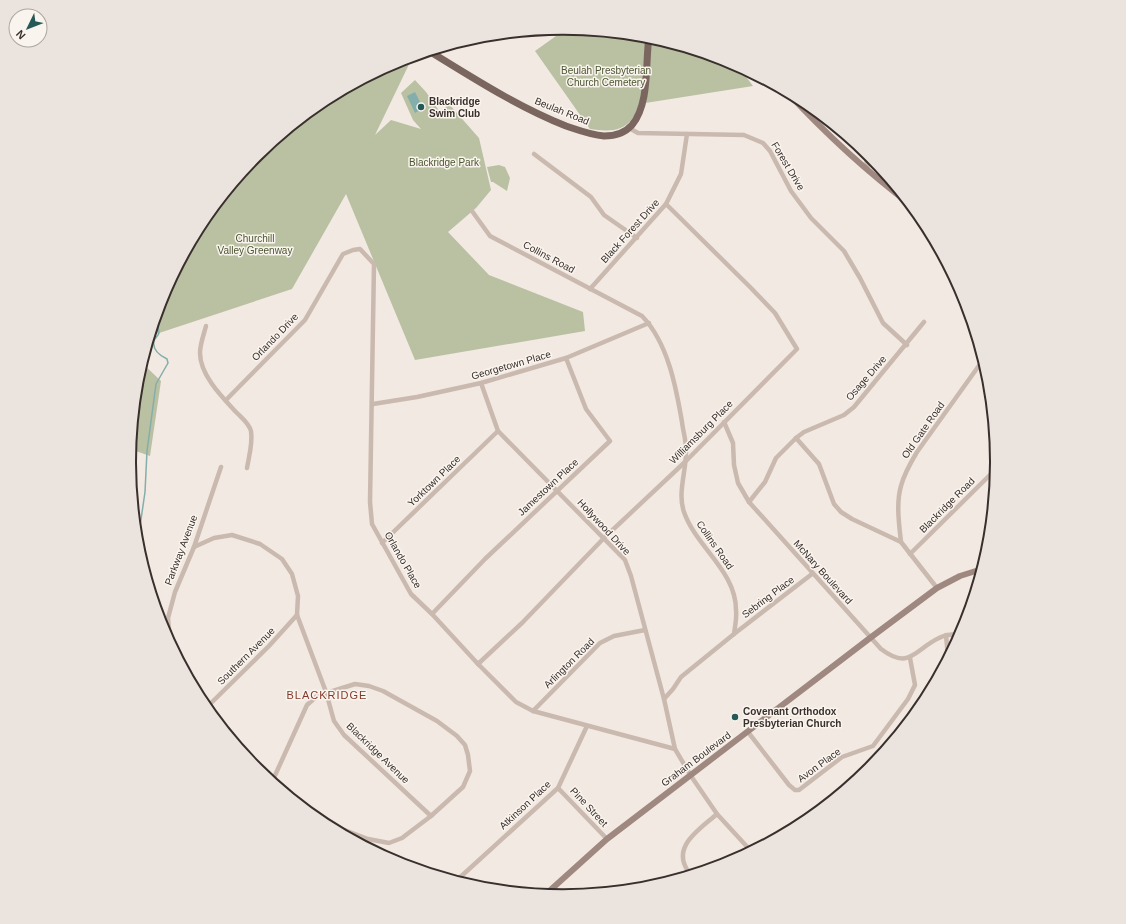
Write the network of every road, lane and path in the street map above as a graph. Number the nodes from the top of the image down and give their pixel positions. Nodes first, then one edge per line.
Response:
1 (648, 44) edge
2 (436, 55) edge
3 (805, 111) edge
4 (629, 128) junction
5 (687, 134) junction
6 (534, 154) dead end
7 (867, 162) edge
8 (868, 171) junction
9 (892, 190) edge
10 (666, 204) junction
11 (472, 211) dead end
12 (637, 238) junction
13 (360, 249) joint
14 (590, 289) junction
15 (924, 322) dead end
16 (649, 323) junction
17 (206, 326) dead end
18 (907, 345) junction
19 (566, 358) junction
20 (979, 366) edge
21 (481, 383) junction
22 (226, 400) junction
23 (373, 404) junction
24 (724, 422) junction
25 (498, 431) junction
26 (796, 438) junction
27 (685, 462) junction
28 (221, 467) dead end
29 (247, 468) dead end
30 (990, 475) edge
31 (558, 491) junction
32 (749, 502) junction
33 (604, 538) junction
34 (901, 542) junction
35 (382, 543) junction
36 (194, 548) junction
37 (910, 554) junction
38 (975, 571) edge
39 (812, 574) junction
40 (937, 588) junction
41 (432, 614) junction
42 (297, 615) junction
43 (168, 624) edge
44 (645, 630) junction
45 (734, 634) junction
46 (946, 635) junction
47 (953, 635) edge
48 (870, 638) junction
49 (947, 648) edge
50 (910, 658) junction
51 (478, 664) junction
52 (326, 692) junction
53 (664, 699) junction
54 (211, 703) edge
55 (533, 711) junction
56 (587, 726) junction
57 (748, 732) junction
58 (675, 750) junction
59 (690, 776) junction
60 (274, 777) edge
61 (558, 788) junction
62 (717, 814) junction
63 (431, 816) junction
64 (348, 831) edge
65 (607, 839) junction
66 (747, 847) edge
67 (687, 870) edge
68 (461, 876) edge
69 (552, 889) edge

1 - 4 main road
2 - 4 main road, Beulah Road
3 - 8 street
4 - 5 street, Forest Drive
5 - 10 street, Black Forest Drive
5 - 18 street, Forest Drive
6 - 12 street
7 - 8 street
8 - 9 street
10 - 12 street, Black Forest Drive
10 - 24 street, Williamsburg Place
11 - 14 street, Collins Road
12 - 14 street, Black Forest Drive
13 - 22 street, Orlando Drive
13 - 23 street, Orlando Place
14 - 16 street, Collins Road
15 - 18 street, Osage Drive
16 - 19 street, Georgetown Place
16 - 27 street, Collins Road
17 - 22 street
18 - 26 street, Osage Drive
19 - 21 street, Georgetown Place
19 - 31 street, Jamestown Place
20 - 34 street, Old Gate Road
21 - 23 street, Georgetown Place
21 - 25 street, Hollywood Drive
22 - 29 street
23 - 35 street, Orlando Place
24 - 27 street, Williamsburg Place
24 - 32 street, McNary Boulevard
25 - 31 street, Hollywood Drive
25 - 35 street, Yorktown Place
26 - 32 street, Osage Drive
26 - 34 street
27 - 33 street, Williamsburg Place
27 - 45 street, Collins Road
28 - 36 street, Parkway Avenue
30 - 37 street, Blackridge Road
31 - 33 street, Hollywood Drive
31 - 41 street, Jamestown Place
32 - 39 street, McNary Boulevard
33 - 44 street, Hollywood Drive
33 - 51 street, Williamsburg Place
34 - 37 street
35 - 41 street, Orlando Place
36 - 42 street, Blackridge Avenue
36 - 43 street, Parkway Avenue
37 - 40 street
38 - 40 street, Graham Boulevard
39 - 45 street, Sebring Place
39 - 48 street, McNary Boulevard
40 - 48 street, Graham Boulevard
41 - 51 street, Orlando Place
42 - 52 street, Blackridge Avenue
42 - 54 street, Southern Avenue
44 - 53 street, Hollywood Drive
44 - 55 street, Arlington Road
45 - 53 street
46 - 47 street
46 - 49 street
46 - 50 street
48 - 50 street, McNary Boulevard
48 - 57 street, Graham Boulevard
50 - 57 street, Avon Place
51 - 55 street, Orlando Place
52 - 60 street
52 - 63 street, Blackridge Avenue
52 - 63 street
53 - 58 street, Hollywood Drive
55 - 56 street, Orlando Place
56 - 58 street, Orlando Place
56 - 61 street, Atkinson Place
57 - 59 street, Graham Boulevard
58 - 59 street, Hollywood Drive
59 - 62 street, Hollywood Drive
59 - 65 street, Graham Boulevard
61 - 65 street, Pine Street
61 - 68 street, Atkinson Place
62 - 66 street, Hollywood Drive
62 - 67 street
63 - 64 street
65 - 69 street, Graham Boulevard

